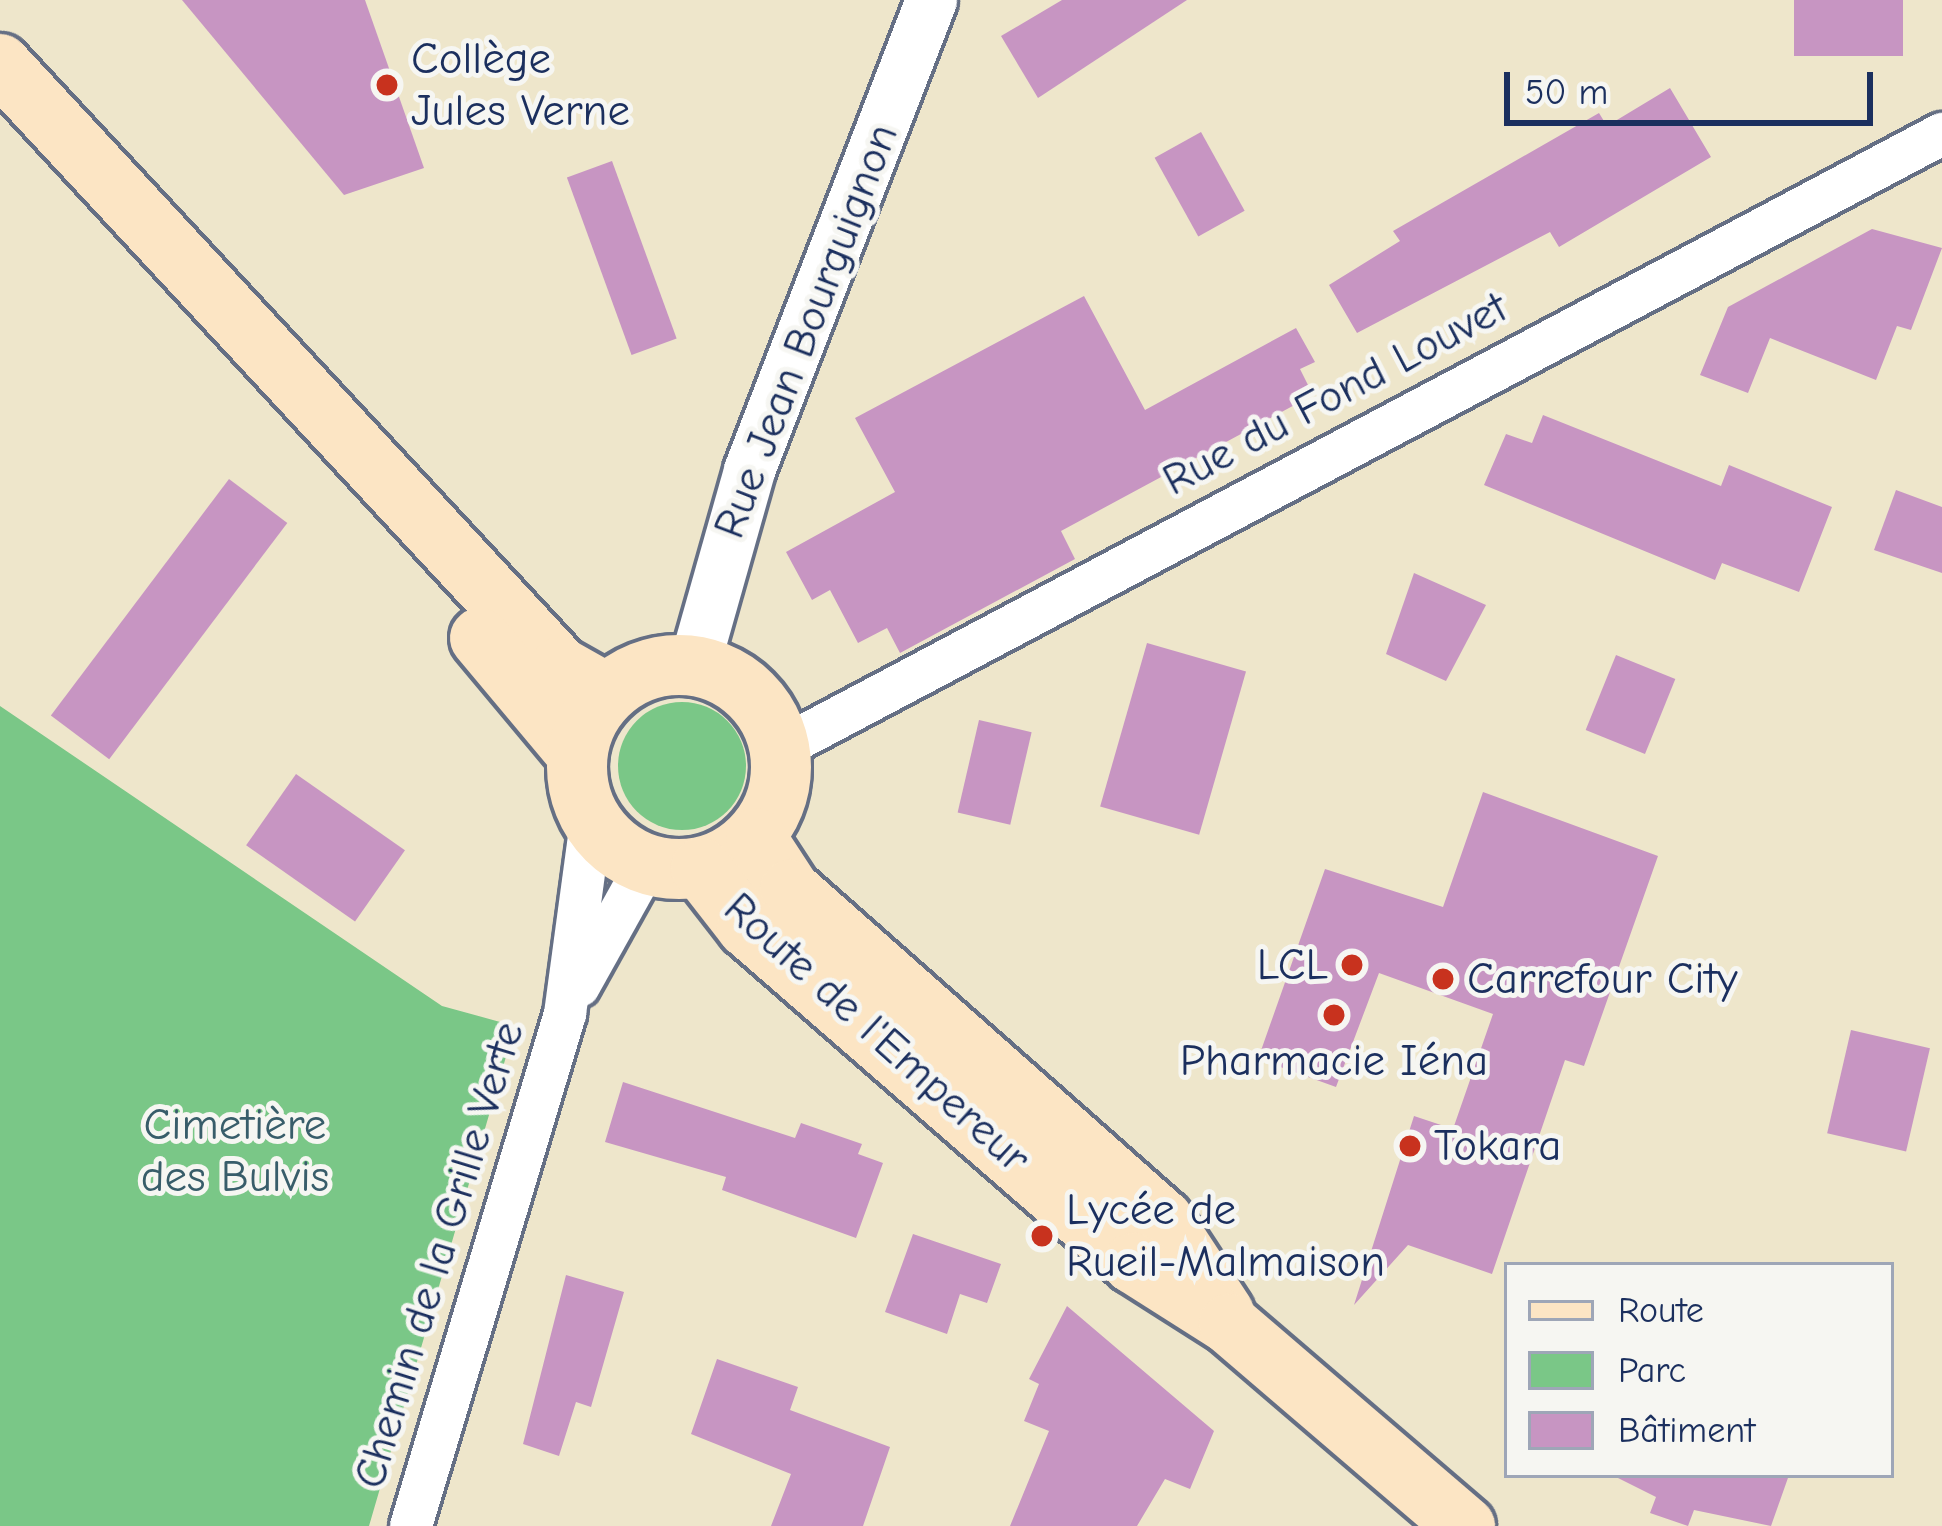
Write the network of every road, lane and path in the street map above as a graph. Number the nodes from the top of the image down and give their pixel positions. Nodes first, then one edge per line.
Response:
1 (931, 0) edge
2 (0, 64) edge
3 (1942, 134) edge
4 (261, 353) junction
5 (694, 665) junction
6 (606, 693) junction
7 (779, 749) junction
8 (577, 753) junction
9 (591, 820) junction
10 (756, 838) junction
11 (674, 866) junction
12 (565, 1014) junction
13 (1229, 1324) junction
14 (410, 1526) edge
15 (1466, 1526) edge

1 - 5 street, Rue Jean Bourguignon
2 - 4 main road
3 - 7 street, Rue du Fond Louvet
4 - 6 main road
4 - 8 main road
5 - 6 main road
5 - 7 main road
6 - 8 main road
7 - 10 main road
8 - 9 main road
9 - 11 main road
9 - 12 street, Chemin de la Grille Verte
10 - 11 main road
10 - 13 main road, Route de l'Empereur
11 - 12 street, Chemin de la Grille Verte
11 - 13 main road, Route de l'Empereur
12 - 14 street, Chemin de la Grille Verte
13 - 15 main road, Route de l'Empereur

